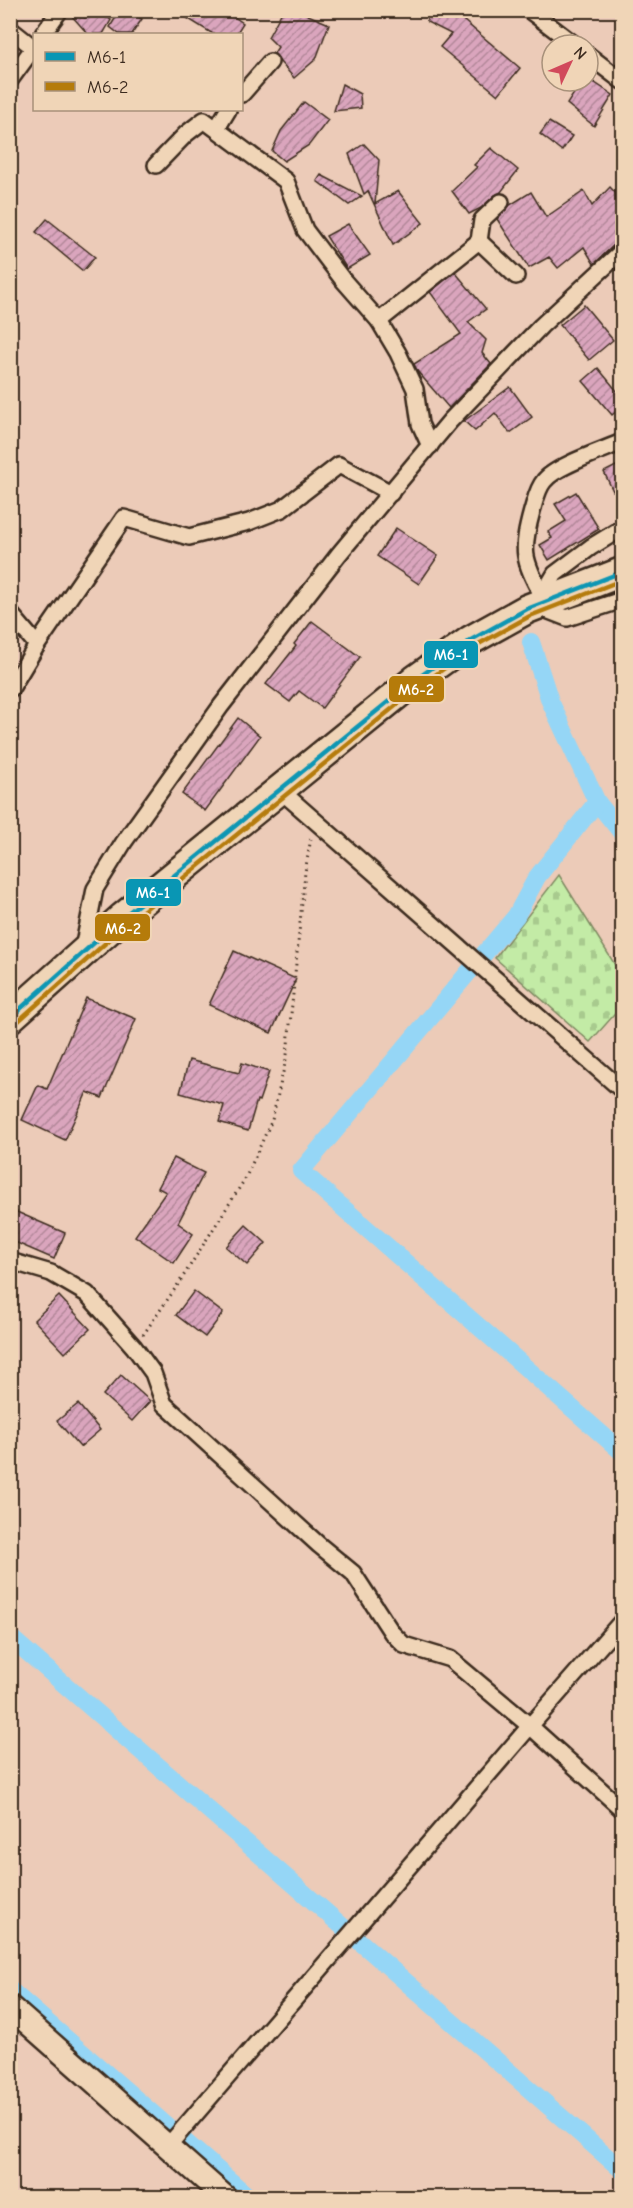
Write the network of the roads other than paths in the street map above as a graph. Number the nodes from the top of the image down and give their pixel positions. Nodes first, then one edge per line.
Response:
1 (60, 10) edge
2 (529, 10) edge
3 (10, 29) edge
4 (44, 33) edge
5 (559, 33) edge
6 (33, 47) edge
7 (33, 49) edge
8 (270, 62) dead end
9 (600, 64) edge
10 (10, 80) edge
11 (622, 81) edge
12 (243, 93) edge
13 (227, 111) edge
14 (217, 128) junction
15 (156, 165) dead end
16 (501, 202) dead end
17 (479, 241) junction
18 (622, 251) edge
19 (516, 276) dead end
20 (379, 321) junction
21 (622, 442) edge
22 (430, 446) junction
23 (391, 493) junction
24 (622, 528) edge
25 (622, 572) edge
26 (539, 600) junction
27 (622, 600) edge
28 (10, 614) edge
29 (37, 645) junction
30 (10, 690) edge
31 (280, 790) junction
32 (82, 952) junction
33 (10, 1018) edge
34 (622, 1090) edge
35 (10, 1261) edge
36 (622, 1622) edge
37 (530, 1726) junction
38 (622, 1809) edge
39 (10, 2007) edge
40 (168, 2146) junction
41 (226, 2198) edge

1 - 4 street
2 - 5 street
3 - 6 street
7 - 10 street
8 - 12 street
9 - 11 street
13 - 14 street
14 - 15 street
14 - 20 street
16 - 17 street
17 - 19 street
17 - 20 street
18 - 22 street
20 - 22 street
21 - 26 street
22 - 23 street
23 - 29 street
23 - 32 street
24 - 26 street
25 - 26 highway
26 - 27 street
26 - 31 highway
28 - 29 street
29 - 30 street
31 - 32 highway
31 - 34 street
32 - 33 highway
35 - 37 street
36 - 37 street
37 - 38 street
37 - 40 street
39 - 40 street
40 - 41 street

